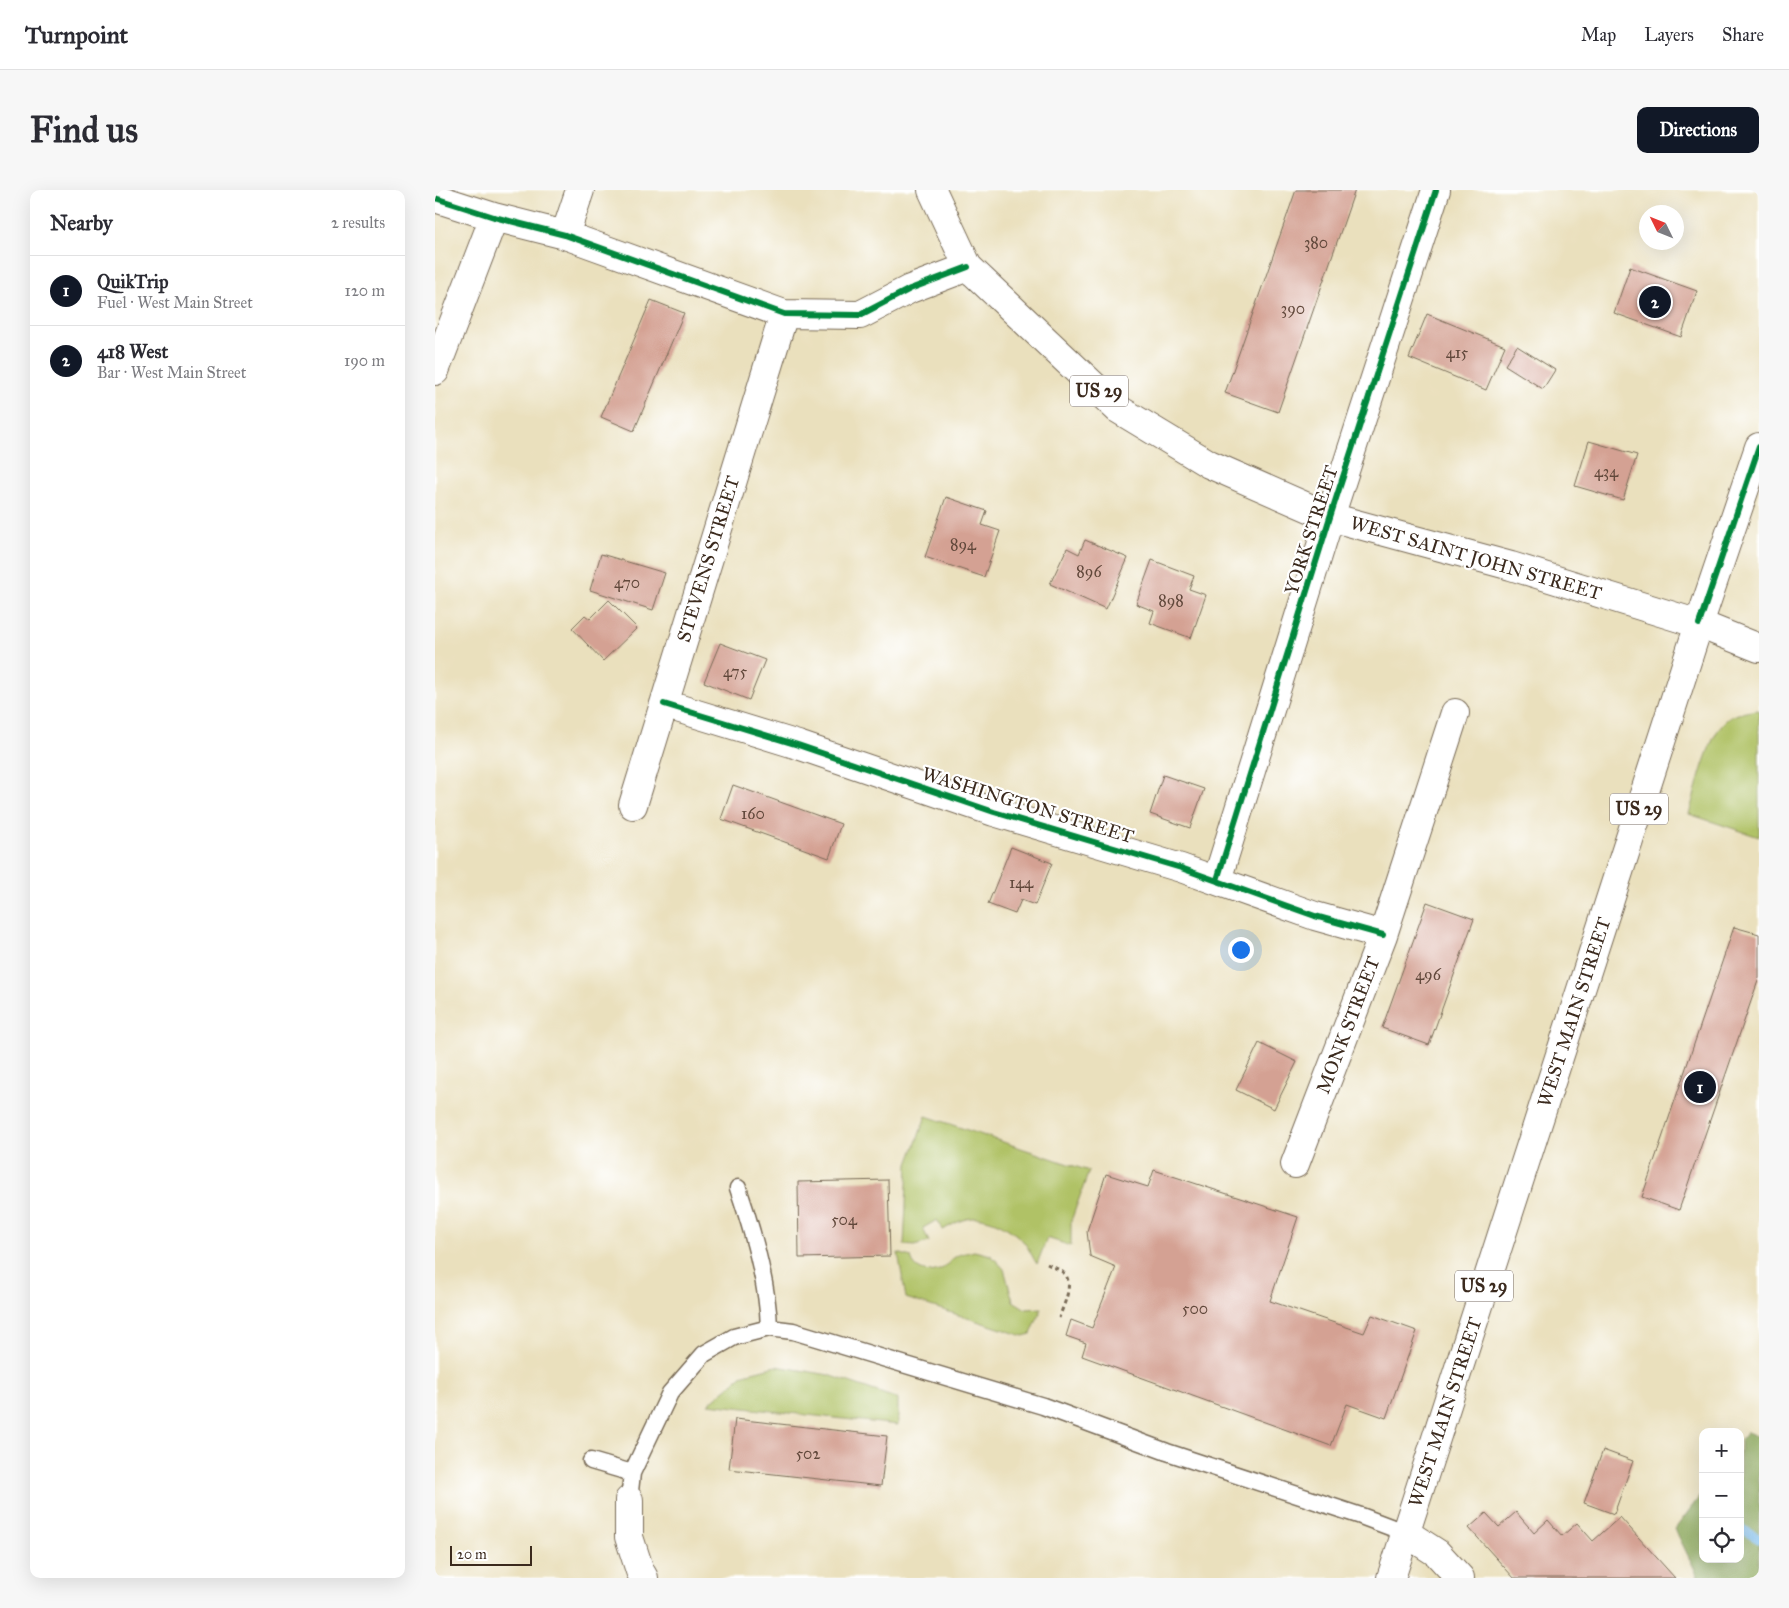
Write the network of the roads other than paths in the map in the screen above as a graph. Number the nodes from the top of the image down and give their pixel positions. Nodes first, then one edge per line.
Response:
1 (580, 190) edge
2 (932, 190) edge
3 (1436, 190) edge
4 (435, 198) edge
5 (494, 217) junction
6 (565, 235) junction
7 (968, 267) junction
8 (784, 314) junction
9 (435, 371) edge
10 (1759, 446) edge
11 (1330, 517) junction
12 (1699, 624) junction
13 (1759, 648) edge
14 (664, 704) junction
15 (1455, 713) dead end
16 (633, 805) dead end
17 (1217, 880) junction
18 (1383, 935) junction
19 (1295, 1164) dead end
20 (737, 1188) dead end
21 (769, 1328) junction
22 (591, 1461) dead end
23 (632, 1473) junction
24 (629, 1500) joint
25 (1406, 1533) junction
26 (644, 1578) edge
27 (1391, 1578) edge
28 (1460, 1578) edge

1 - 6 street
2 - 7 street, WEST SAINT JOHN STREET / US 29
3 - 11 street, YORK STREET
4 - 5 street
5 - 6 street
5 - 9 street
6 - 8 street
7 - 8 street
7 - 11 street, WEST SAINT JOHN STREET / US 29
8 - 14 street, STEVENS STREET
10 - 12 street, WEST MAIN STREET
11 - 12 street, WEST SAINT JOHN STREET / US 29
11 - 17 street, YORK STREET
12 - 13 street, WEST SAINT JOHN STREET
12 - 25 street, WEST MAIN STREET / US 29
14 - 16 street, STEVENS STREET
14 - 17 street, WASHINGTON STREET
15 - 18 street, MONK STREET
17 - 18 street, WASHINGTON STREET
18 - 19 street, MONK STREET
20 - 21 lane
21 - 23 lane
21 - 25 lane
22 - 23 lane
23 - 24 lane
24 - 26 street
25 - 27 street, WEST MAIN STREET / US 29
25 - 28 street

